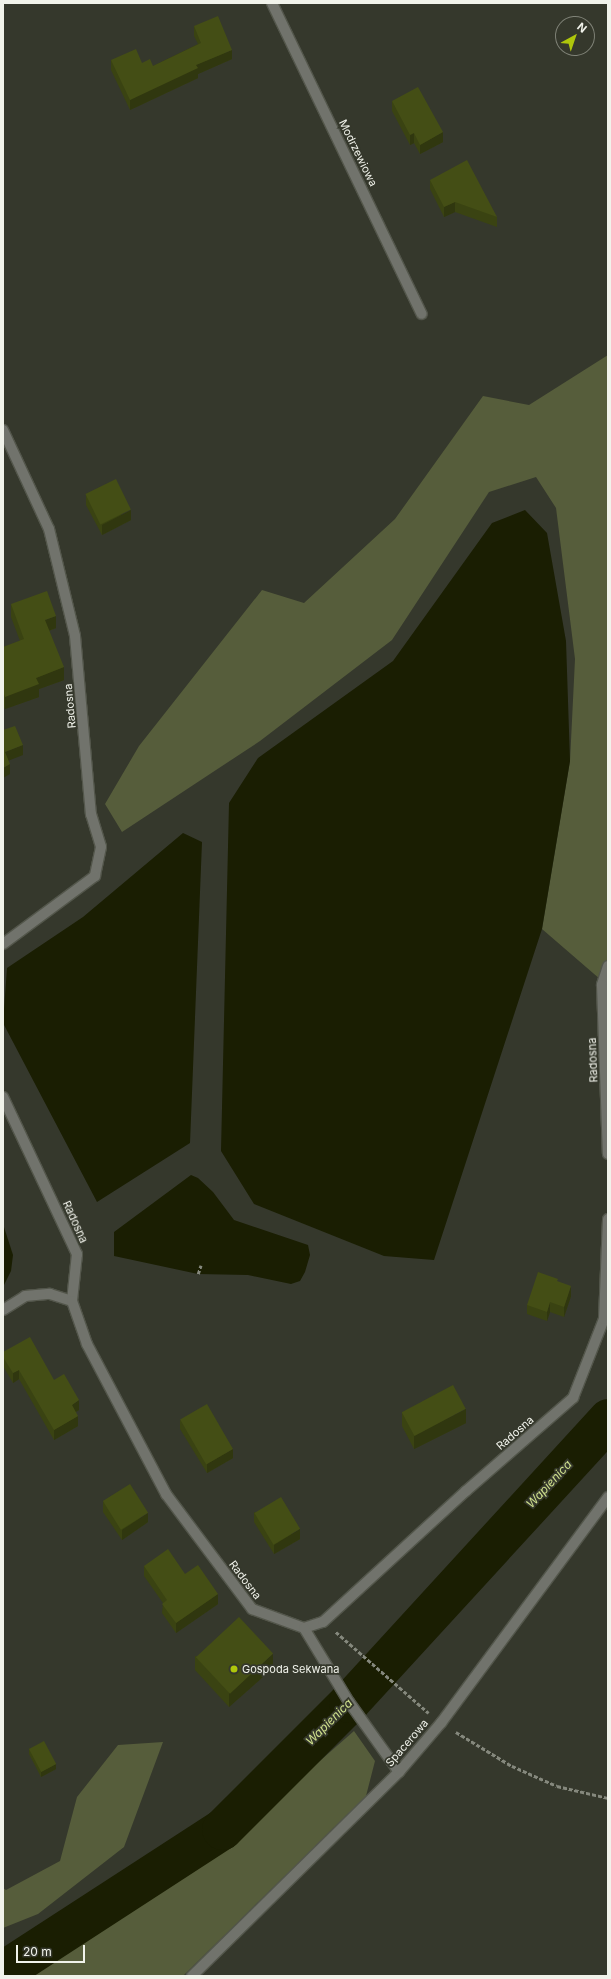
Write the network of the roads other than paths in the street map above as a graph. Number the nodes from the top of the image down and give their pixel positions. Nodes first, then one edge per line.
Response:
1 (272, 3) edge
2 (422, 314) dead end
3 (3, 430) edge
4 (3, 944) edge
5 (608, 966) edge
6 (3, 1097) edge
7 (608, 1154) edge
8 (608, 1219) edge
9 (72, 1301) junction
10 (3, 1310) edge
11 (608, 1497) edge
12 (304, 1628) junction
13 (399, 1772) junction
14 (192, 1976) edge

1 - 2 street, Modrzewiowa
3 - 4 street, Radosna
5 - 7 street, Radosna
6 - 9 street, Radosna
8 - 12 street, Radosna
9 - 10 street
9 - 12 street, Radosna
11 - 13 street, Spacerowa
12 - 13 street
13 - 14 street, Spacerowa

